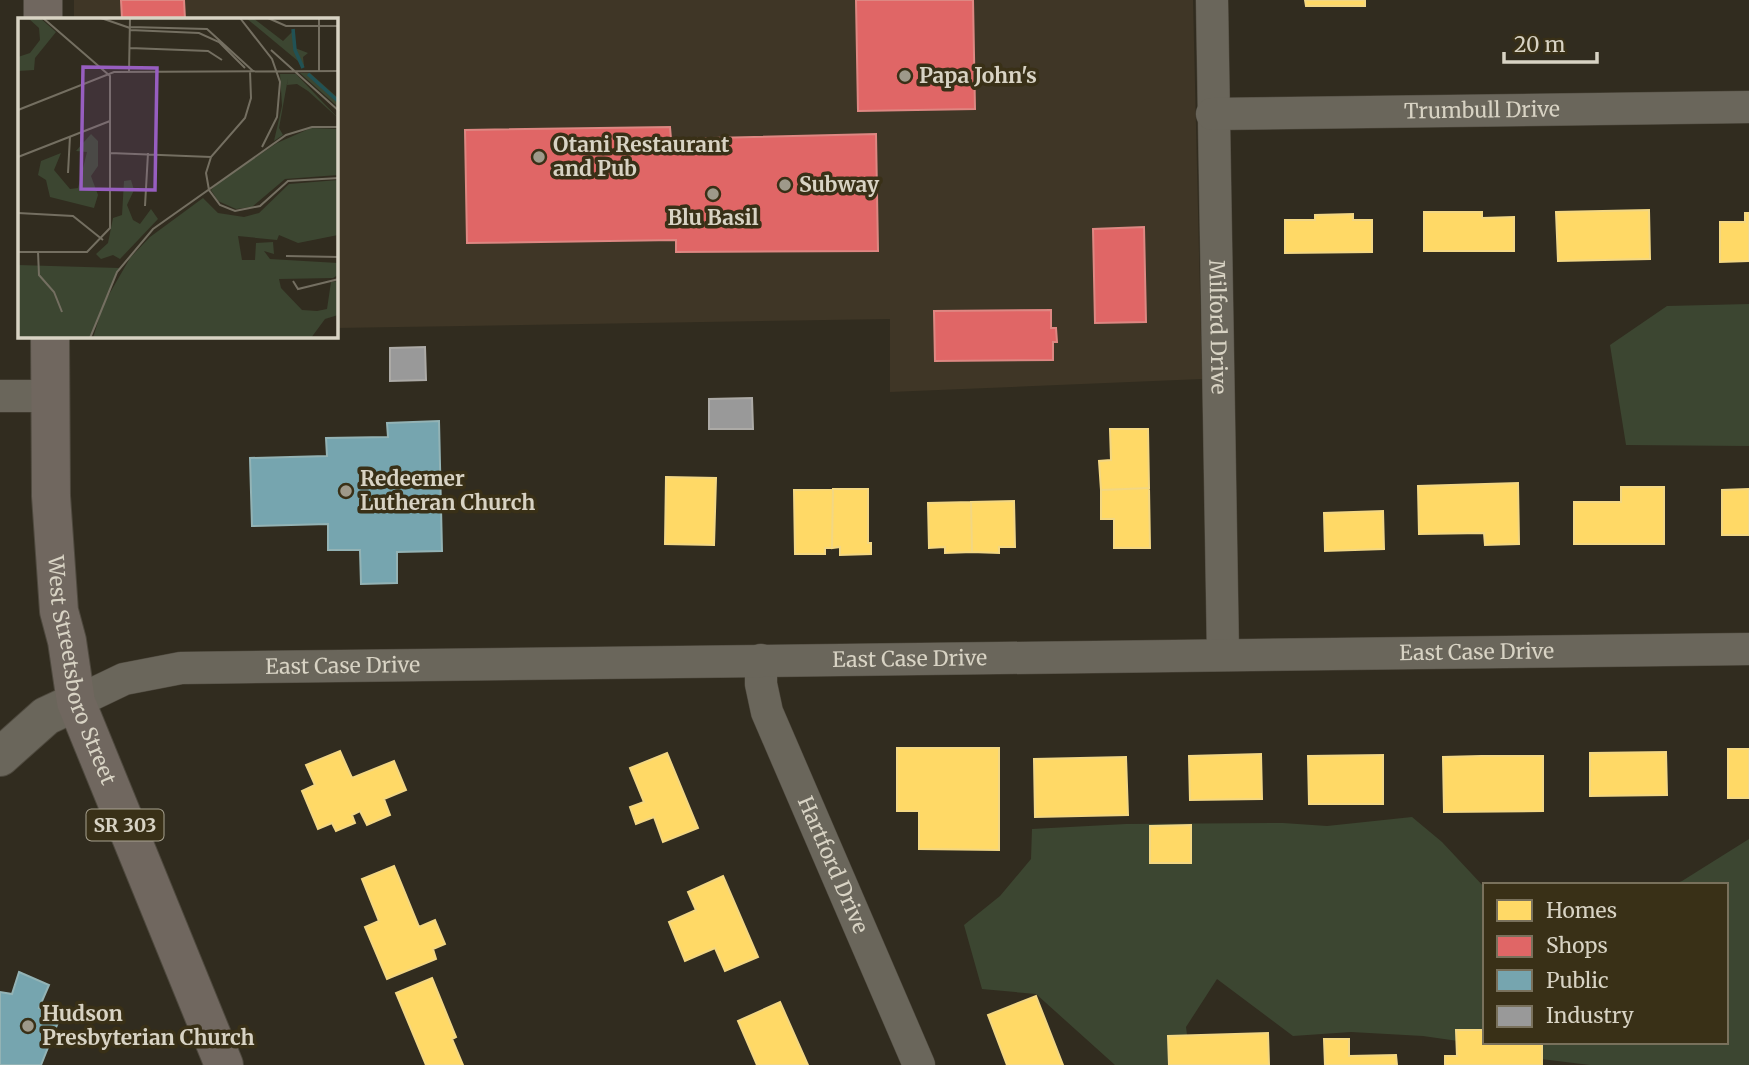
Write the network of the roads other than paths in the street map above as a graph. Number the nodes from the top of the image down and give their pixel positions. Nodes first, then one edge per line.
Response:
1 (43, 0) edge
2 (1212, 0) edge
3 (43, 18) edge
4 (1749, 107) edge
5 (1212, 114) junction
6 (50, 338) edge
7 (0, 396) edge
8 (51, 396) junction
9 (1749, 649) edge
10 (1223, 654) junction
11 (761, 660) junction
12 (76, 702) junction
13 (0, 757) edge
14 (224, 1065) edge
15 (919, 1065) edge

1 - 3 main road
2 - 5 street, Milford Drive
4 - 5 street, Trumbull Drive
5 - 10 street, Milford Drive
6 - 8 main road, West Streetsboro Street / SR 303
7 - 8 street
8 - 12 main road, West Streetsboro Street / SR 303
9 - 10 street, East Case Drive
10 - 11 street, East Case Drive
11 - 12 street, East Case Drive
11 - 15 street, Hartford Drive
12 - 13 street
12 - 14 main road, West Streetsboro Street / SR 303

